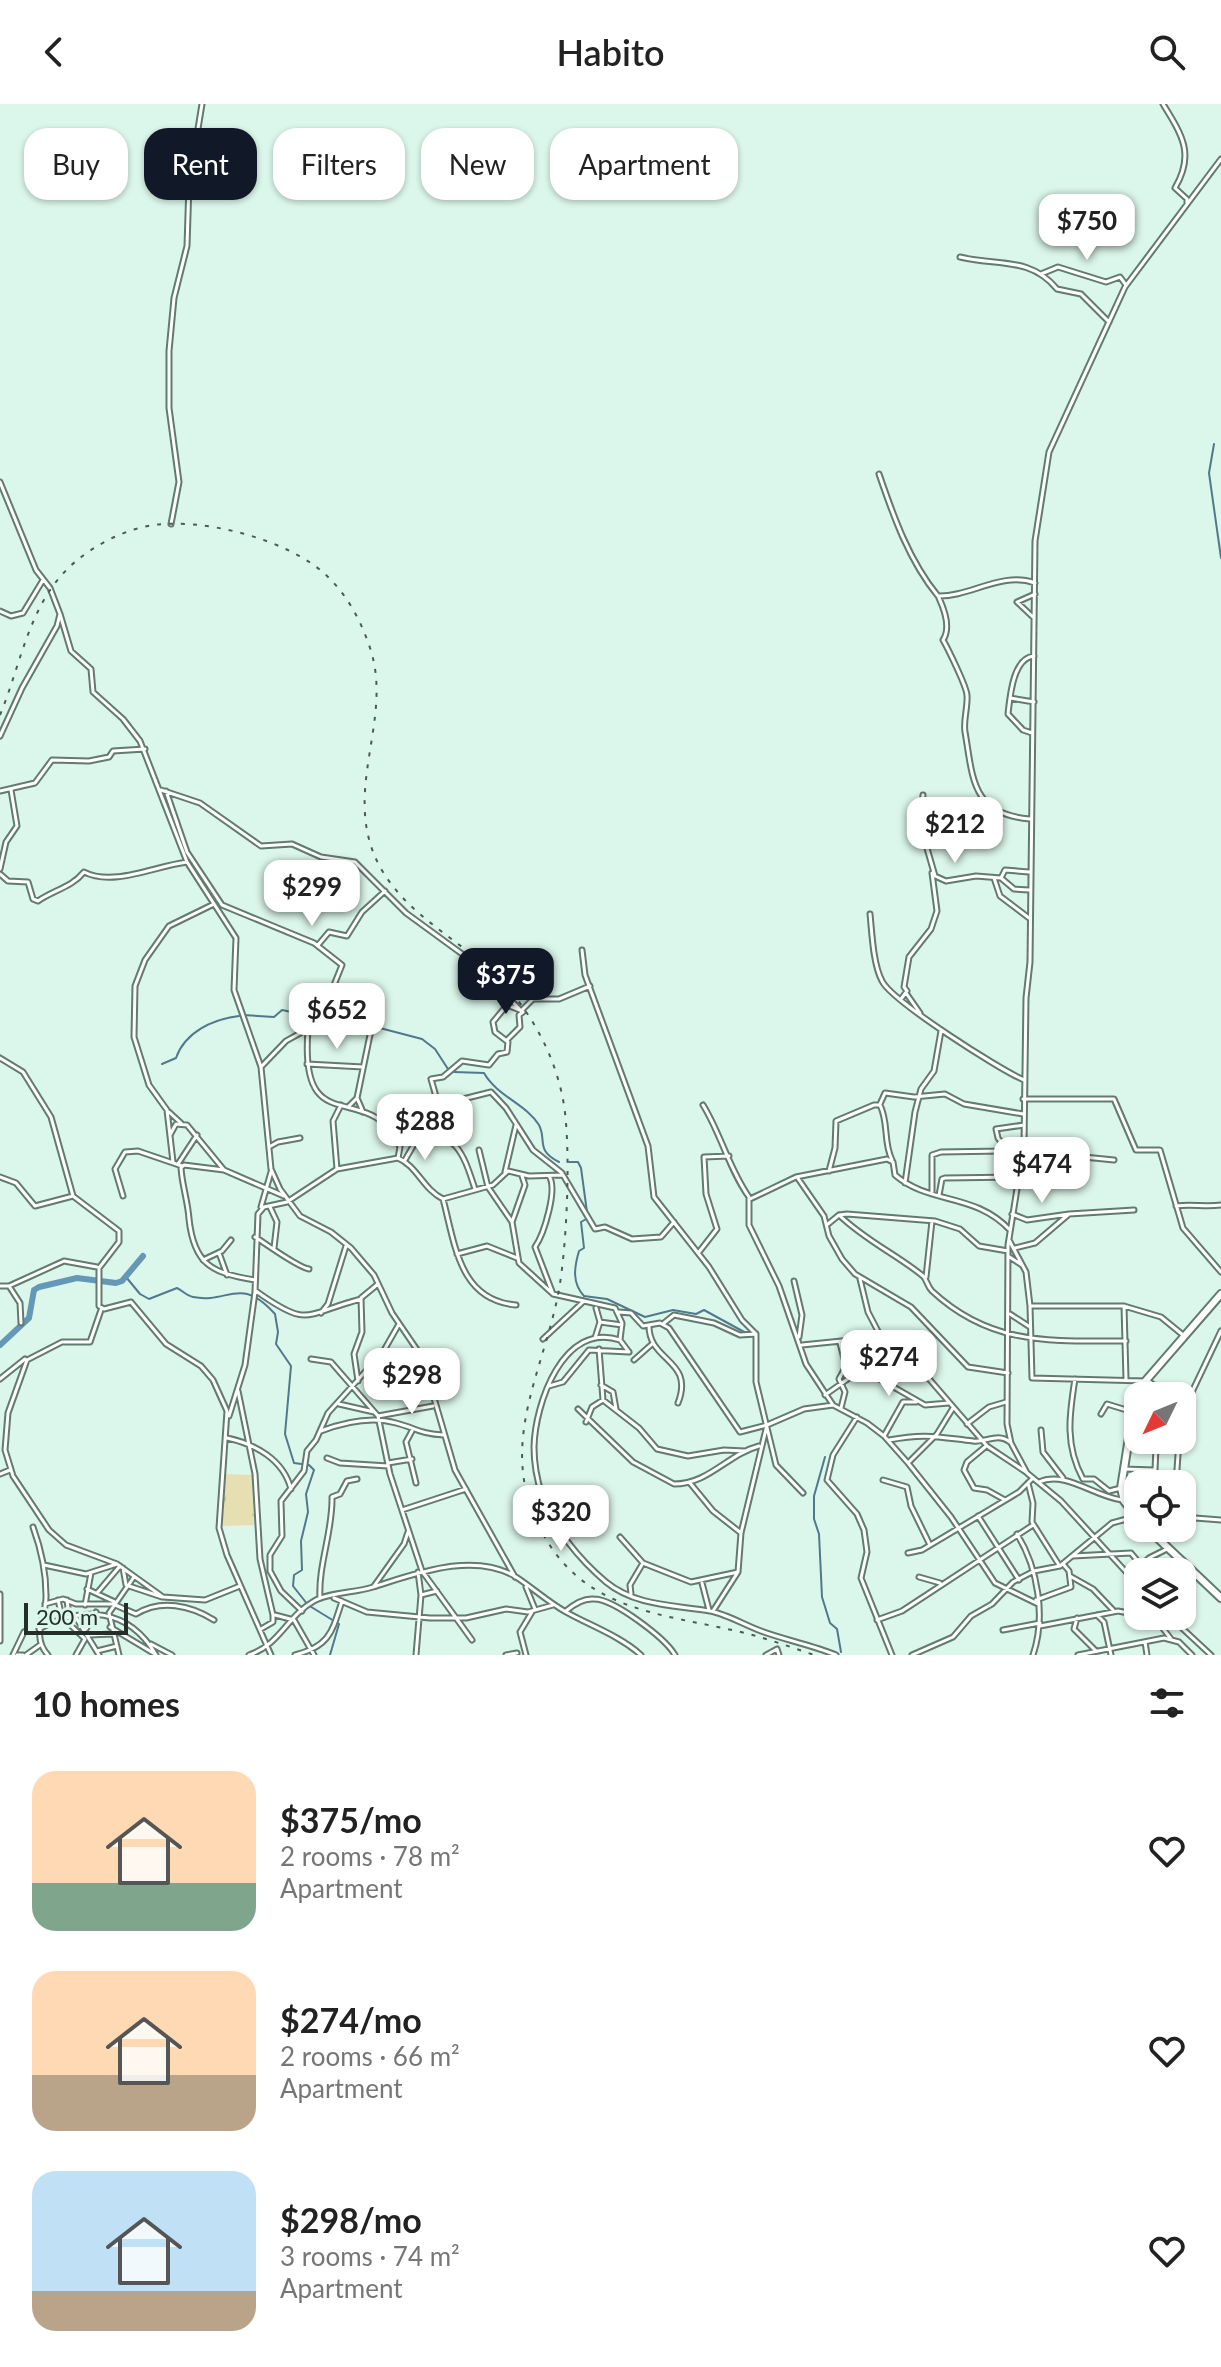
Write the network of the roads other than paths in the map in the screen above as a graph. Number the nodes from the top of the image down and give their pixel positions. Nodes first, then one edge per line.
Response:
1 (202, 104) edge
2 (1163, 104) edge
3 (1221, 159) edge
4 (1187, 204) junction
5 (960, 257) dead end
6 (1041, 274) junction
7 (1126, 285) junction
8 (1109, 322) junction
9 (879, 474) dead end
10 (0, 482) edge
11 (171, 524) dead end
12 (43, 580) junction
13 (1035, 583) junction
14 (1035, 594) junction
15 (939, 598) dead end
16 (0, 611) edge
17 (60, 614) junction
18 (1034, 618) junction
19 (1034, 656) junction
20 (1010, 698) junction
21 (1034, 702) junction
22 (1032, 733) junction
23 (0, 736) edge
24 (145, 749) junction
25 (11, 790) junction
26 (163, 790) junction
27 (0, 791) edge
28 (923, 795) dead end
29 (1030, 819) junction
30 (187, 862) junction
31 (0, 871) edge
32 (1029, 872) junction
33 (932, 873) junction
34 (993, 877) junction
35 (1001, 878) junction
36 (1029, 890) junction
37 (385, 891) junction
38 (214, 904) junction
39 (870, 914) dead end
40 (1029, 918) junction
41 (317, 945) junction
42 (582, 950) dead end
43 (590, 986) junction
44 (906, 993) junction
45 (901, 999) junction
46 (521, 1011) junction
47 (922, 1016) junction
48 (313, 1026) junction
49 (308, 1030) junction
50 (941, 1031) junction
51 (507, 1040) junction
52 (0, 1058) edge
53 (306, 1063) junction
54 (261, 1067) junction
55 (363, 1067) junction
56 (1024, 1080) junction
57 (920, 1097) junction
58 (357, 1098) junction
59 (1023, 1099) junction
60 (341, 1105) junction
61 (703, 1105) dead end
62 (879, 1105) junction
63 (349, 1106) junction
64 (167, 1110) junction
65 (363, 1112) junction
66 (1023, 1114) junction
67 (442, 1115) junction
68 (181, 1123) junction
69 (516, 1125) junction
70 (1024, 1125) junction
71 (170, 1135) junction
72 (197, 1135) junction
73 (300, 1138) dead end
74 (418, 1138) junction
75 (453, 1141) junction
76 (269, 1147) junction
77 (479, 1150) dead end
78 (1009, 1152) junction
79 (1024, 1152) junction
80 (729, 1156) junction
81 (398, 1158) junction
82 (405, 1160) junction
83 (892, 1160) junction
84 (1114, 1160) dead end
85 (173, 1162) junction
86 (180, 1165) junction
87 (271, 1169) junction
88 (337, 1169) junction
89 (224, 1170) junction
90 (505, 1172) junction
91 (829, 1172) junction
92 (548, 1175) junction
93 (563, 1175) junction
94 (522, 1176) junction
95 (0, 1177) edge
96 (797, 1177) junction
97 (1018, 1177) junction
98 (905, 1183) junction
99 (488, 1187) junction
100 (475, 1189) junction
101 (267, 1190) junction
102 (931, 1194) junction
103 (939, 1195) junction
104 (73, 1196) junction
105 (123, 1196) dead end
106 (284, 1196) junction
107 (443, 1199) junction
108 (750, 1199) junction
109 (287, 1202) junction
110 (1221, 1205) edge
111 (269, 1206) junction
112 (1176, 1206) junction
113 (260, 1210) junction
114 (1134, 1210) dead end
115 (1012, 1214) junction
116 (1069, 1214) junction
117 (839, 1215) junction
118 (932, 1221) junction
119 (512, 1222) junction
120 (674, 1222) junction
121 (827, 1224) junction
122 (1010, 1230) junction
123 (254, 1237) junction
124 (231, 1240) dead end
125 (1009, 1240) junction
126 (346, 1245) junction
127 (274, 1248) junction
128 (1015, 1248) junction
129 (1008, 1251) junction
130 (219, 1252) junction
131 (698, 1253) junction
132 (457, 1254) junction
133 (1008, 1256) junction
134 (517, 1258) junction
135 (203, 1260) junction
136 (1024, 1266) junction
137 (99, 1268) junction
138 (309, 1269) dead end
139 (1221, 1272) edge
140 (227, 1275) junction
141 (926, 1278) junction
142 (860, 1279) junction
143 (255, 1280) junction
144 (794, 1281) dead end
145 (378, 1284) junction
146 (0, 1286) edge
147 (9, 1286) junction
148 (255, 1290) junction
149 (553, 1294) junction
150 (1220, 1298) edge
151 (361, 1299) junction
152 (584, 1301) junction
153 (516, 1305) dead end
154 (1030, 1306) junction
155 (1124, 1306) junction
156 (101, 1308) junction
157 (596, 1308) dead end
158 (618, 1312) junction
159 (321, 1313) junction
160 (1009, 1314) junction
161 (600, 1322) junction
162 (21, 1323) dead end
163 (399, 1323) junction
164 (664, 1323) junction
165 (622, 1325) junction
166 (649, 1325) junction
167 (1030, 1327) junction
168 (1221, 1331) edge
169 (756, 1334) junction
170 (1008, 1335) junction
171 (1183, 1335) junction
172 (799, 1337) junction
173 (595, 1338) junction
174 (543, 1339) dead end
175 (883, 1339) junction
176 (620, 1340) junction
177 (1030, 1340) junction
178 (587, 1341) junction
179 (1126, 1341) junction
180 (653, 1343) junction
181 (840, 1343) junction
182 (802, 1345) junction
183 (592, 1349) junction
184 (599, 1349) junction
185 (29, 1358) junction
186 (311, 1359) dead end
187 (634, 1360) dead end
188 (866, 1370) junction
189 (1008, 1373) junction
190 (0, 1379) edge
191 (1075, 1379) junction
192 (1126, 1379) junction
193 (1146, 1380) junction
194 (358, 1381) junction
195 (1149, 1382) edge
196 (1196, 1382) edge
197 (841, 1383) junction
198 (601, 1385) junction
199 (549, 1386) junction
200 (352, 1387) junction
201 (238, 1391) junction
202 (825, 1395) junction
203 (603, 1400) junction
204 (920, 1402) junction
205 (1006, 1402) junction
206 (678, 1403) dead end
207 (949, 1403) junction
208 (339, 1404) junction
209 (833, 1405) junction
210 (435, 1406) junction
211 (841, 1408) junction
212 (953, 1408) junction
213 (578, 1409) dead end
214 (616, 1409) junction
215 (1124, 1409) edge
216 (374, 1412) junction
217 (1101, 1414) dead end
218 (588, 1415) junction
219 (229, 1416) junction
220 (857, 1417) junction
221 (379, 1418) junction
222 (586, 1422) dead end
223 (967, 1424) junction
224 (767, 1425) junction
225 (1041, 1430) dead end
226 (321, 1431) junction
227 (412, 1431) junction
228 (937, 1434) junction
229 (444, 1435) junction
230 (884, 1436) junction
231 (227, 1438) junction
232 (889, 1440) junction
233 (983, 1440) junction
234 (2, 1441) edge
235 (247, 1442) junction
236 (1011, 1443) junction
237 (759, 1446) junction
238 (987, 1446) junction
239 (745, 1451) junction
240 (1126, 1454) edge
241 (1156, 1454) edge
242 (327, 1458) dead end
243 (412, 1459) junction
244 (908, 1463) junction
245 (388, 1464) junction
246 (1123, 1469) junction
247 (10, 1470) junction
248 (1027, 1473) junction
249 (0, 1474) edge
250 (1033, 1478) junction
251 (357, 1479) dead end
252 (883, 1480) dead end
253 (1065, 1480) junction
254 (690, 1482) junction
255 (1039, 1482) junction
256 (416, 1483) dead end
257 (1028, 1483) junction
258 (1121, 1488) junction
259 (291, 1489) junction
260 (466, 1489) junction
261 (803, 1493) dead end
262 (1005, 1500) junction
263 (1124, 1501) joint
264 (402, 1510) junction
265 (978, 1516) junction
266 (1196, 1518) edge
267 (1221, 1520) edge
268 (1124, 1521) edge
269 (1033, 1525) junction
270 (33, 1527) dead end
271 (958, 1528) junction
272 (408, 1532) junction
273 (741, 1533) junction
274 (1017, 1534) junction
275 (620, 1537) dead end
276 (1093, 1537) junction
277 (1162, 1542) edge
278 (930, 1545) junction
279 (997, 1547) junction
280 (1169, 1548) junction
281 (908, 1553) dead end
282 (1110, 1555) junction
283 (1073, 1556) junction
284 (1135, 1558) edge
285 (1153, 1558) edge
286 (977, 1559) junction
287 (643, 1563) junction
288 (43, 1564) junction
289 (1061, 1565) junction
290 (120, 1566) junction
291 (1124, 1570) edge
292 (420, 1571) junction
293 (1034, 1571) junction
294 (738, 1572) junction
295 (91, 1573) junction
296 (1070, 1576) junction
297 (134, 1577) junction
298 (515, 1577) junction
299 (919, 1577) dead end
300 (1019, 1580) junction
301 (525, 1583) junction
302 (702, 1583) junction
303 (940, 1583) junction
304 (126, 1585) junction
305 (240, 1586) junction
306 (373, 1587) junction
307 (87, 1589) junction
308 (1004, 1590) junction
309 (437, 1591) junction
310 (97, 1593) junction
311 (0, 1594) edge
312 (631, 1594) junction
313 (421, 1595) junction
314 (46, 1597) junction
315 (163, 1597) junction
316 (331, 1597) junction
317 (320, 1598) junction
318 (1221, 1598) edge
319 (58, 1600) junction
320 (67, 1600) junction
321 (342, 1601) junction
322 (52, 1602) junction
323 (1037, 1602) junction
324 (114, 1603) junction
325 (45, 1604) junction
326 (85, 1605) junction
327 (555, 1605) junction
328 (534, 1610) junction
329 (302, 1611) junction
330 (565, 1611) junction
331 (711, 1611) junction
332 (1117, 1611) junction
333 (96, 1612) junction
334 (1124, 1612) edge
335 (109, 1613) junction
336 (273, 1615) junction
337 (1097, 1615) junction
338 (72, 1616) junction
339 (62, 1617) junction
340 (419, 1617) junction
341 (457, 1618) junction
342 (1077, 1618) junction
343 (214, 1620) dead end
344 (294, 1620) junction
345 (877, 1620) junction
346 (1040, 1624) junction
347 (110, 1627) junction
348 (39, 1629) junction
349 (261, 1629) junction
350 (85, 1630) junction
351 (1003, 1630) dead end
352 (1165, 1630) edge
353 (1184, 1630) edge
354 (24, 1632) dead end
355 (113, 1634) junction
356 (89, 1635) junction
357 (1171, 1639) junction
358 (472, 1640) dead end
359 (0, 1641) edge
360 (1145, 1642) junction
361 (149, 1643) junction
362 (41, 1646) junction
363 (117, 1646) junction
364 (925, 1648) junction
365 (268, 1649) junction
366 (1109, 1649) junction
367 (1096, 1651) junction
368 (98, 1653) edge
369 (312, 1653) edge
370 (517, 1653) dead end
371 (1190, 1653) edge
372 (15, 1655) edge
373 (24, 1655) edge
374 (41, 1655) edge
375 (48, 1655) edge
376 (76, 1655) edge
377 (119, 1655) edge
378 (156, 1655) edge
379 (172, 1655) edge
380 (249, 1655) edge
381 (271, 1655) edge
382 (295, 1655) edge
383 (416, 1655) edge
384 (506, 1655) edge
385 (526, 1655) edge
386 (641, 1655) edge
387 (675, 1655) edge
388 (766, 1655) edge
389 (779, 1655) edge
390 (836, 1655) edge
391 (892, 1655) edge
392 (912, 1655) edge
393 (931, 1655) edge
394 (1033, 1655) edge
395 (1078, 1655) edge
396 (1111, 1655) edge
397 (1147, 1655) edge
398 (1211, 1655) edge

1 - 11 street
2 - 4 street
3 - 4 street
4 - 7 street
5 - 6 street
6 - 7 street
6 - 8 street
7 - 8 street
8 - 13 street
9 - 13 street
10 - 12 street
12 - 16 street
12 - 17 street
13 - 14 street
14 - 18 street
14 - 18 street
15 - 29 street
17 - 23 street
17 - 24 street
18 - 19 street
19 - 20 street
19 - 21 street
20 - 21 street
20 - 22 street
21 - 22 street
22 - 29 street
24 - 25 street
24 - 26 street
25 - 27 street
25 - 31 street
26 - 30 street
26 - 37 street
26 - 41 street
28 - 33 street
29 - 32 street
30 - 31 street
30 - 38 street
32 - 35 street
32 - 36 street
33 - 34 street
33 - 44 street
34 - 35 street
34 - 40 street
35 - 36 street
36 - 40 street
37 - 41 street
37 - 46 street
38 - 54 street
38 - 64 street
39 - 45 street
40 - 56 street
41 - 48 street
42 - 43 street
43 - 46 street
43 - 120 street
44 - 45 street
44 - 47 street
45 - 47 street
46 - 51 street
46 - 51 street
47 - 50 street
48 - 49 street
48 - 55 street
49 - 53 street
49 - 54 street
50 - 56 street
50 - 57 street
51 - 67 street
52 - 104 street
53 - 55 street
53 - 60 street
54 - 76 street
55 - 58 street
56 - 59 street
57 - 62 street
57 - 66 street
57 - 98 street
58 - 63 street
58 - 65 street
59 - 66 street
59 - 112 street
60 - 63 street
60 - 88 street
61 - 80 street
62 - 83 street
62 - 91 street
63 - 65 street
64 - 68 street
64 - 71 street
65 - 81 street
66 - 70 street
67 - 69 street
67 - 74 street
67 - 75 street
68 - 71 street
68 - 72 street
69 - 90 street
69 - 93 street
70 - 78 street
70 - 79 street
71 - 85 street
72 - 86 street
72 - 89 street
73 - 76 street
74 - 75 street
74 - 82 street
75 - 100 street
76 - 87 street
77 - 99 street
78 - 79 street
78 - 102 street
79 - 84 street
79 - 97 street
80 - 108 street
80 - 131 street
81 - 82 street
81 - 88 street
82 - 107 street
83 - 91 street
83 - 98 street
85 - 86 street
85 - 105 street
86 - 89 street
86 - 135 street
87 - 101 street
87 - 106 street
88 - 109 street
89 - 101 street
90 - 94 street
90 - 99 street
91 - 96 street
92 - 93 street
92 - 94 street
92 - 149 street
93 - 120 street
94 - 119 street
95 - 104 street
96 - 108 street
96 - 121 street
97 - 103 street
97 - 115 street
98 - 102 street
99 - 100 street
99 - 119 street
100 - 107 street
101 - 106 street
101 - 113 street
102 - 103 street
103 - 122 street
104 - 137 street
106 - 109 street
107 - 132 street
108 - 172 street
109 - 111 street
109 - 126 street
110 - 112 street
111 - 113 street
111 - 127 street
112 - 139 street
113 - 123 street
114 - 116 street
115 - 116 street
115 - 122 street
116 - 128 street
117 - 118 street
117 - 121 street
117 - 141 street
118 - 129 street
118 - 141 street
119 - 134 street
120 - 131 street
121 - 142 street
122 - 125 street
123 - 127 street
123 - 143 street
124 - 130 street
125 - 128 street
125 - 129 street
126 - 145 street
126 - 159 street
127 - 138 street
128 - 136 street
129 - 133 street
130 - 135 street
130 - 140 street
131 - 169 street
132 - 134 street
132 - 153 street
133 - 136 street
133 - 160 street
134 - 149 street
135 - 140 street
136 - 154 street
137 - 147 street
137 - 156 street
140 - 143 street
141 - 170 street
142 - 175 street
142 - 189 street
143 - 148 street
144 - 172 street
145 - 151 street
145 - 163 street
146 - 147 street
147 - 162 street
148 - 159 street
148 - 201 street
149 - 152 street
150 - 171 main road
151 - 159 street
151 - 194 street
152 - 158 street
152 - 174 street
154 - 155 street
154 - 167 street
155 - 171 street
155 - 179 street
156 - 185 street
156 - 219 street
157 - 161 street
158 - 165 street
158 - 166 street
160 - 167 street
160 - 170 street
161 - 165 street
161 - 173 street
163 - 194 street
163 - 210 street
164 - 166 street
164 - 169 street
164 - 224 street
165 - 176 street
166 - 180 street
167 - 177 street
168 - 196 street
169 - 224 street
170 - 177 street
170 - 189 street
171 - 193 main road
172 - 182 street
173 - 176 street
173 - 178 street
175 - 181 street
175 - 188 street
175 - 207 street
176 - 184 street
177 - 179 street
177 - 191 street
178 - 183 street
178 - 199 street
179 - 192 street
180 - 187 street
180 - 206 street
181 - 182 street
181 - 197 street
182 - 202 street
183 - 184 street
183 - 199 street
184 - 198 street
185 - 190 street
185 - 234 street
186 - 200 street
188 - 197 street
188 - 204 street
189 - 205 street
191 - 192 street
191 - 258 street
192 - 193 street
193 - 195 street
194 - 200 street
197 - 202 street
197 - 211 street
198 - 203 street
198 - 214 street
199 - 312 street
200 - 208 street
200 - 216 street
201 - 219 street
201 - 235 street
202 - 209 street
203 - 214 street
203 - 218 street
204 - 207 street
204 - 230 street
205 - 223 street
205 - 236 street
207 - 212 street
208 - 216 street
208 - 226 street
209 - 211 street
209 - 224 street
210 - 221 street
210 - 229 street
211 - 220 street
212 - 223 street
212 - 228 street
213 - 218 street
214 - 239 street
215 - 217 street
216 - 221 street
218 - 222 street
218 - 254 street
219 - 231 street
220 - 230 street
220 - 345 street
221 - 226 street
221 - 227 street
221 - 245 street
223 - 233 street
224 - 237 street
224 - 261 street
225 - 253 street
226 - 259 street
227 - 229 street
227 - 243 street
228 - 232 street
228 - 233 street
228 - 244 street
229 - 260 street
230 - 232 street
231 - 235 street
231 - 305 street
232 - 244 street
233 - 236 street
233 - 238 street
234 - 247 street
235 - 259 street
235 - 336 street
236 - 248 street
237 - 239 street
237 - 273 street
238 - 248 street
238 - 262 street
239 - 254 street
240 - 246 main road
241 - 246 street
242 - 245 street
243 - 245 street
243 - 256 street
244 - 271 street
245 - 264 street
246 - 258 main road
247 - 249 street
247 - 290 street
248 - 250 street
250 - 255 street
250 - 257 street
251 - 317 street
252 - 278 street
253 - 255 street
253 - 263 street
254 - 273 street
255 - 276 street
257 - 262 street
257 - 269 street
258 - 263 main road
259 - 329 street
260 - 264 street
260 - 298 street
262 - 265 street
264 - 272 street
265 - 271 street
265 - 279 street
266 - 267 street
268 - 276 street
269 - 274 street
269 - 289 street
270 - 288 street
271 - 278 street
271 - 286 street
272 - 292 street
272 - 306 street
273 - 294 street
274 - 279 street
274 - 293 street
275 - 287 street
276 - 282 street
276 - 283 street
277 - 280 main road
278 - 281 street
279 - 286 street
279 - 300 street
280 - 285 street
280 - 318 main road
282 - 283 street
282 - 284 street
282 - 291 street
283 - 289 street
286 - 303 street
286 - 308 street
287 - 302 street
287 - 312 street
288 - 295 street
288 - 314 street
289 - 293 street
289 - 296 street
290 - 295 street
290 - 297 street
290 - 304 street
290 - 310 street
292 - 298 street
292 - 306 street
292 - 309 street
292 - 313 street
293 - 300 street
293 - 323 street
294 - 302 street
294 - 331 street
295 - 307 street
296 - 323 street
296 - 332 street
297 - 304 street
297 - 315 street
298 - 301 street
299 - 303 street
300 - 308 street
301 - 327 street
301 - 328 street
302 - 331 street
303 - 345 street
304 - 315 street
304 - 324 street
305 - 315 street
305 - 349 street
306 - 316 street
307 - 310 street
307 - 326 street
308 - 323 street
308 - 364 street
309 - 313 street
309 - 341 street
310 - 324 street
311 - 359 street
312 - 331 street
313 - 340 street
314 - 322 street
314 - 325 street
316 - 317 street
316 - 321 street
317 - 329 street
319 - 320 street
319 - 322 street
319 - 339 street
320 - 326 street
320 - 338 street
321 - 340 street
321 - 369 street
322 - 325 street
323 - 346 street
324 - 326 street
324 - 335 street
324 - 343 street
325 - 348 street
327 - 328 street
327 - 330 street
328 - 341 street
328 - 385 street
329 - 344 street
330 - 386 street
330 - 387 street
331 - 390 street
332 - 334 street
332 - 337 street
333 - 335 street
333 - 338 street
333 - 350 street
335 - 347 street
335 - 361 street
336 - 344 street
336 - 349 street
337 - 342 street
337 - 366 street
338 - 339 street
338 - 350 street
339 - 348 street
339 - 376 street
340 - 341 street
340 - 383 street
341 - 358 street
342 - 346 street
342 - 367 street
344 - 365 street
344 - 369 street
345 - 391 street
346 - 351 street
346 - 394 street
347 - 355 street
347 - 378 street
348 - 362 street
349 - 365 street
350 - 356 street
352 - 357 street
353 - 398 street
354 - 372 street
355 - 356 street
355 - 363 street
356 - 368 street
357 - 360 street
357 - 371 street
360 - 366 street
360 - 397 street
361 - 378 street
361 - 379 street
362 - 373 street
362 - 374 street
362 - 375 street
363 - 368 street
363 - 377 street
364 - 392 street
364 - 393 street
365 - 380 street
365 - 381 street
366 - 367 street
366 - 396 street
367 - 395 street
369 - 382 street
370 - 384 street
372 - 373 street
388 - 389 street

